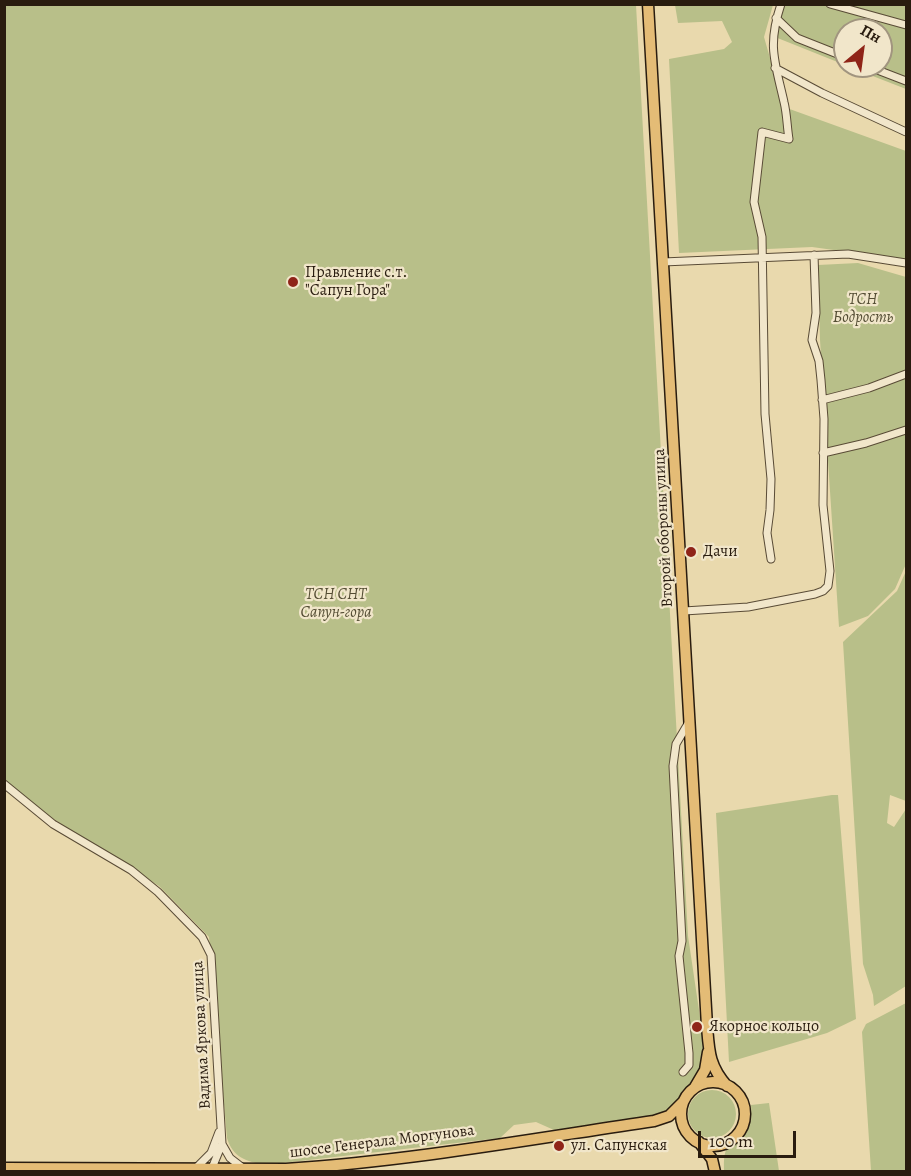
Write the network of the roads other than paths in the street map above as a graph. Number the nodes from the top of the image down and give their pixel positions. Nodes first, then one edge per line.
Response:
1 (648, 4) edge
2 (781, 4) edge
3 (830, 4) edge
4 (776, 18) junction
5 (906, 25) edge
6 (833, 52) edge
7 (775, 68) junction
8 (906, 132) edge
9 (814, 255) junction
10 (761, 259) junction
11 (663, 262) junction
12 (906, 263) edge
13 (906, 374) edge
14 (822, 400) junction
15 (906, 430) edge
16 (823, 453) junction
17 (771, 559) dead end
18 (684, 611) junction
19 (689, 722) junction
20 (4, 784) edge
21 (708, 1049) junction
22 (683, 1072) dead end
23 (728, 1086) junction
24 (695, 1087) junction
25 (683, 1102) junction
26 (654, 1121) junction
27 (220, 1130) junction
28 (686, 1132) junction
29 (729, 1141) junction
30 (699, 1142) junction
31 (222, 1143) junction
32 (211, 1153) junction
33 (4, 1168) edge
34 (195, 1168) junction
35 (212, 1168) junction
36 (243, 1168) junction
37 (716, 1172) edge

1 - 11 main road, Второй обороны улица
2 - 4 street
3 - 5 street
4 - 6 street
4 - 7 street
7 - 8 street
7 - 10 street
9 - 10 street
9 - 12 street
9 - 14 street
10 - 11 street
10 - 17 street
11 - 18 main road, Второй обороны улица
13 - 14 street
14 - 16 street
15 - 16 street
16 - 18 street
18 - 19 main road, Второй обороны улица
19 - 21 main road, Второй обороны улица
19 - 22 street
20 - 27 street, Вадима Яркова улица
21 - 23 main road, Второй обороны улица
21 - 24 main road, Второй обороны улица
23 - 24 main road
23 - 29 main road
24 - 25 main road
25 - 26 main road
25 - 28 main road
26 - 28 main road
26 - 36 main road, шоссе Генерала Моргунова
27 - 31 street, Вадима Яркова улица
27 - 32 street
28 - 30 main road
29 - 30 main road
29 - 37 main road
30 - 37 main road
31 - 35 street
31 - 36 street
32 - 34 street
32 - 35 street
33 - 34 main road, шоссе Генерала Моргунова
34 - 35 main road, шоссе Генерала Моргунова
35 - 36 main road, шоссе Генерала Моргунова

